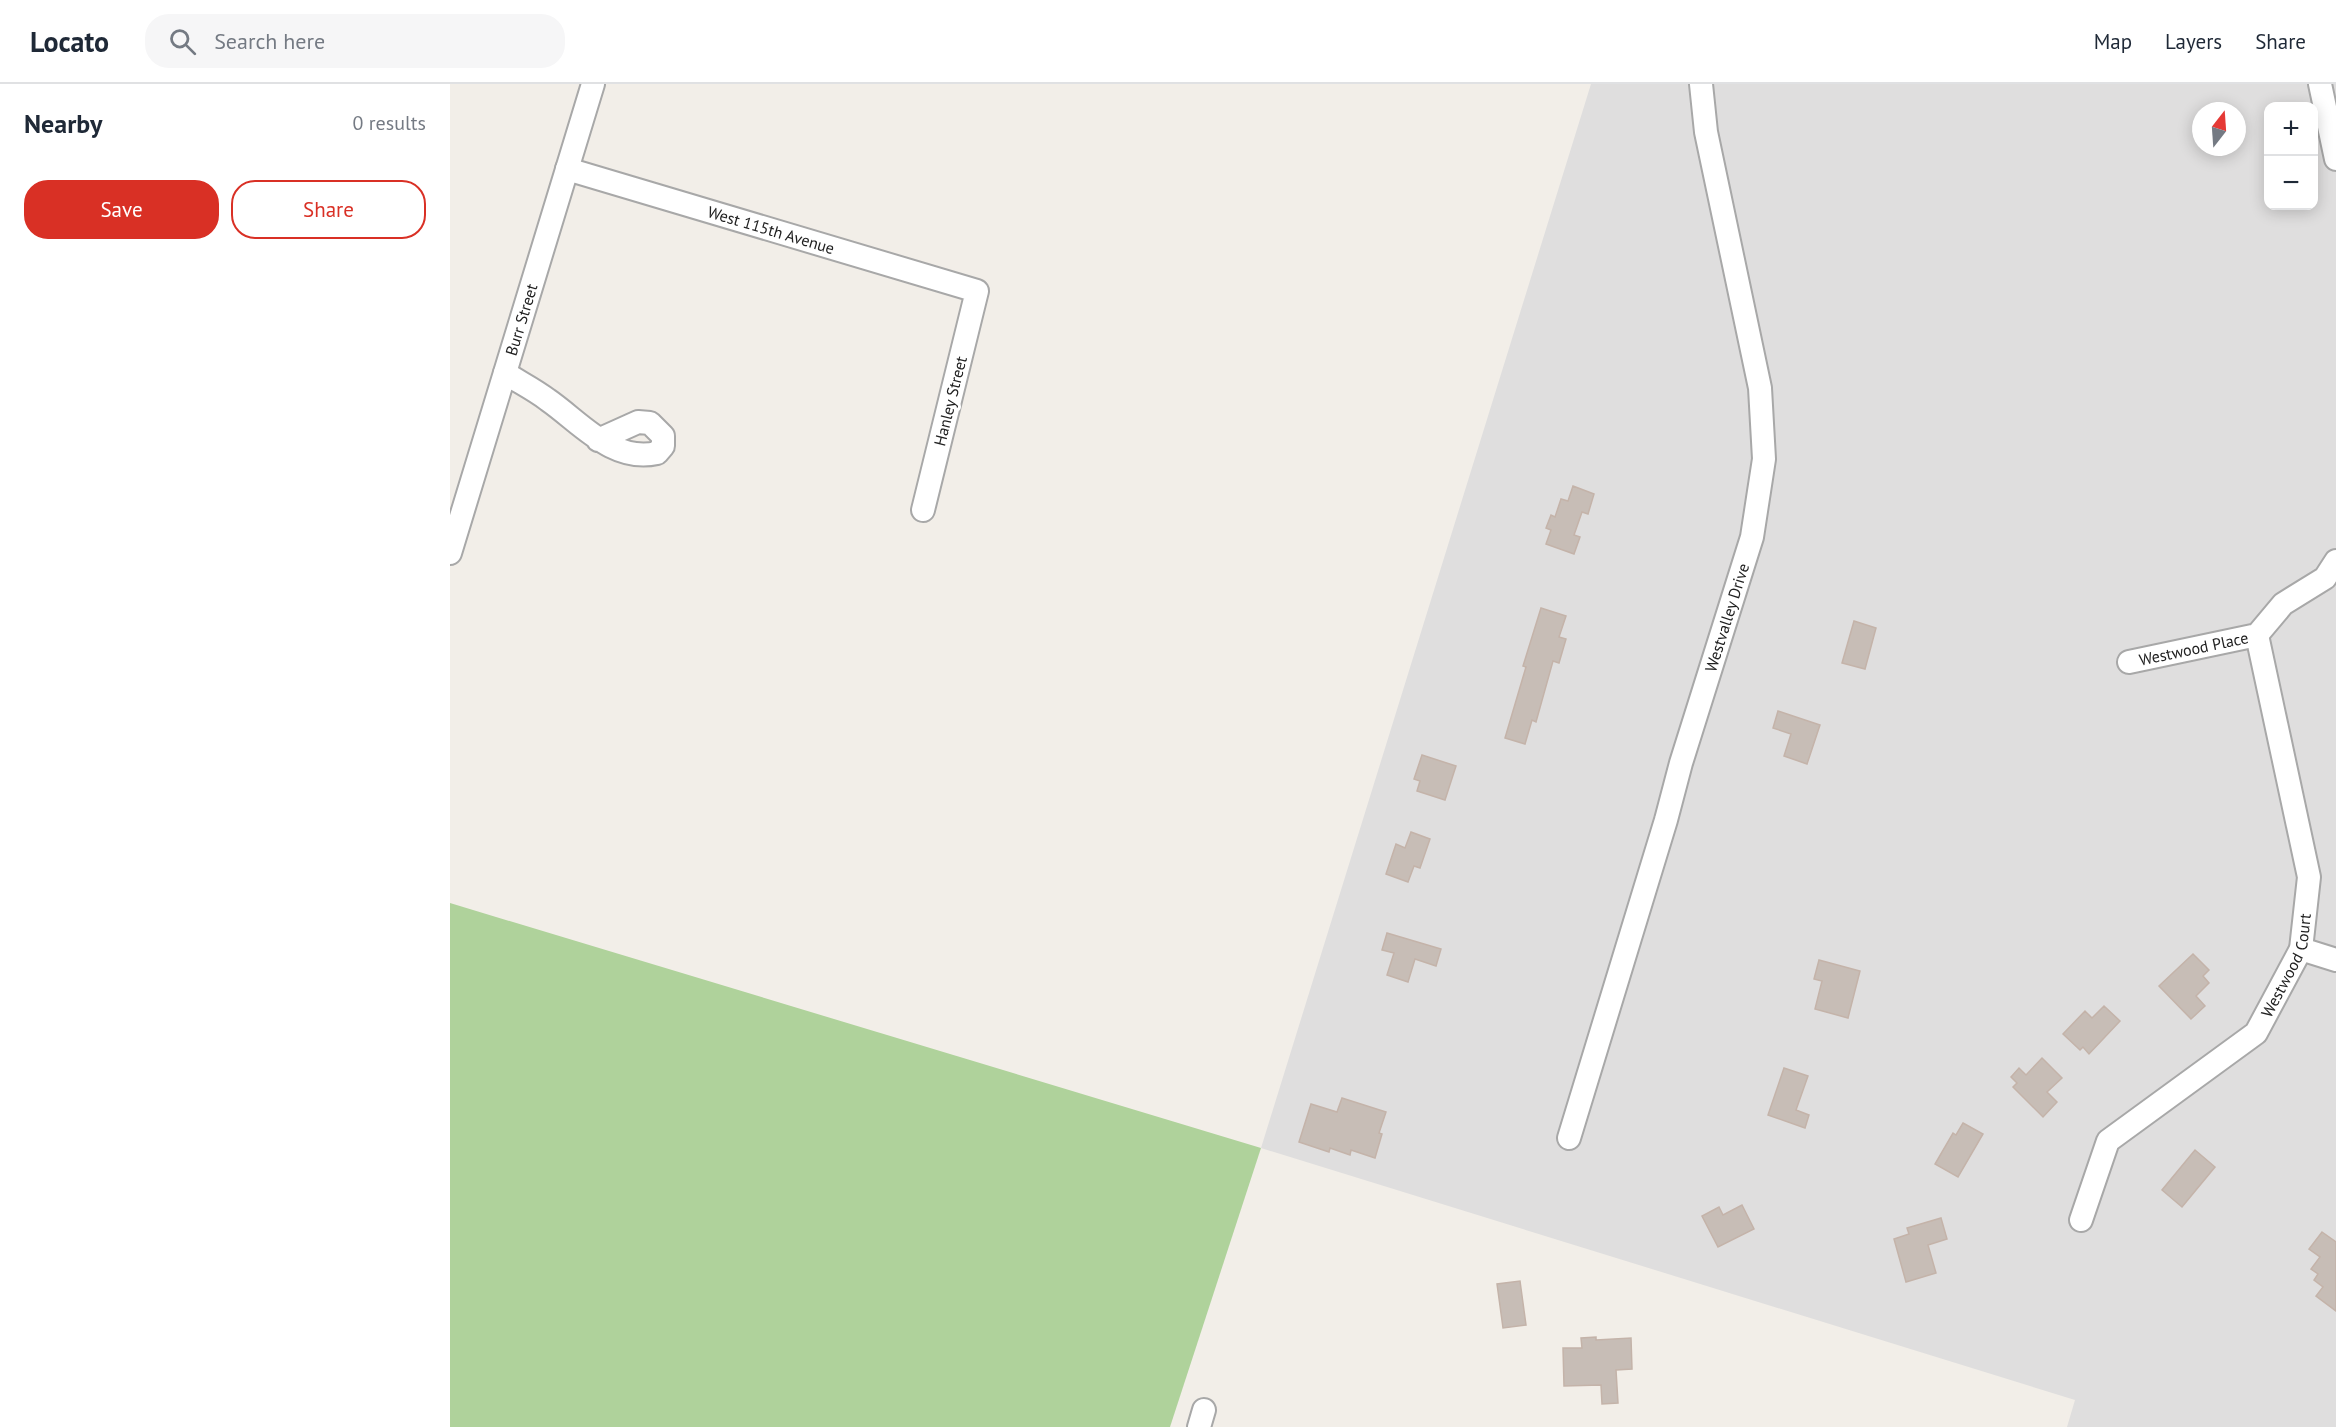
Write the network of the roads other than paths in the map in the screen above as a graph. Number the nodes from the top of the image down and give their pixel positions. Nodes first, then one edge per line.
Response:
1 (593, 84) edge
2 (1701, 84) edge
3 (2320, 84) edge
4 (2336, 159) edge
5 (567, 169) junction
6 (977, 291) joint
7 (505, 374) junction
8 (598, 440) dead end
9 (923, 510) dead end
10 (450, 553) edge
11 (2336, 561) edge
12 (2257, 635) junction
13 (2129, 662) dead end
14 (2301, 949) junction
15 (2336, 960) edge
16 (1569, 1138) dead end
17 (2081, 1220) dead end

1 - 5 street, Burr Street
2 - 16 street, Westvalley Drive
3 - 4 street
5 - 6 street, West 115th Avenue
5 - 7 street, Burr Street
6 - 9 street, Hanley Street
7 - 8 street
7 - 10 street, Burr Street
11 - 12 street, Westwood Place
12 - 13 street, Westwood Place
12 - 14 street, Westwood Court
14 - 15 street
14 - 17 street, Westwood Court

